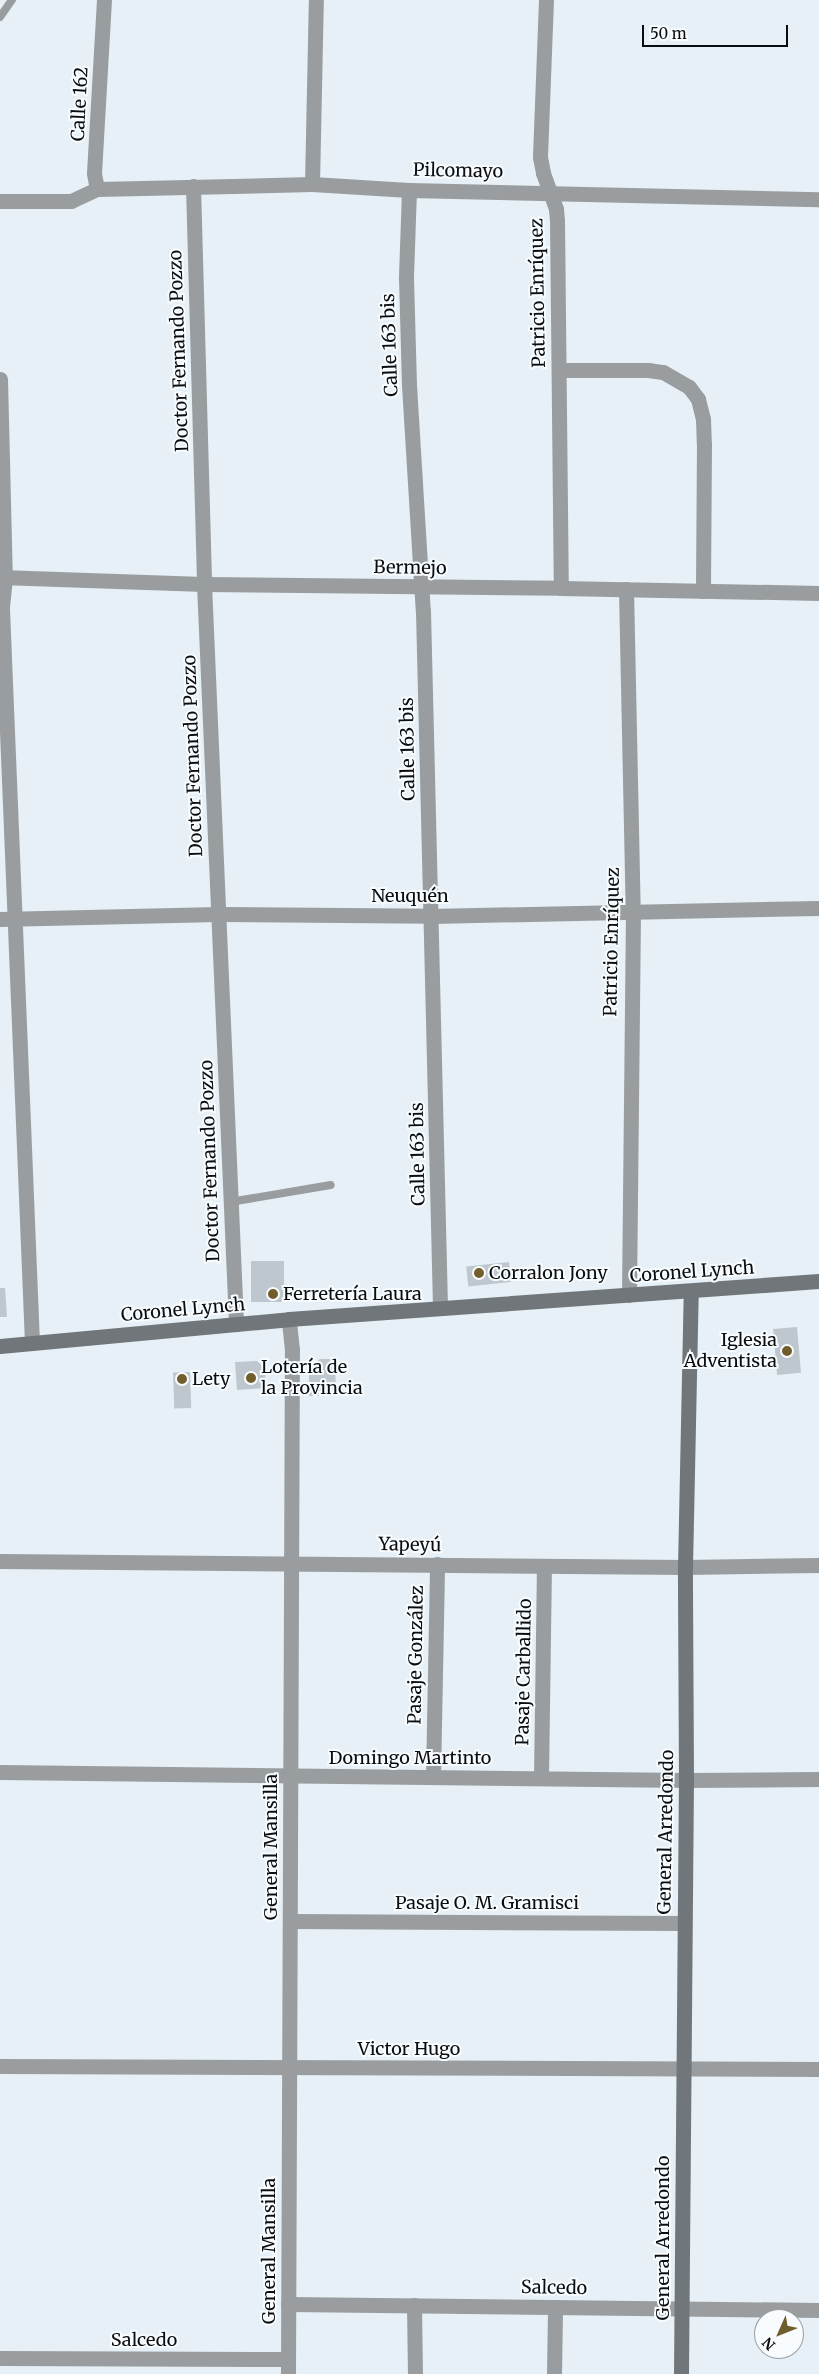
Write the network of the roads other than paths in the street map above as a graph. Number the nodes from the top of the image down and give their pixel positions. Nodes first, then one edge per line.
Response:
1 (12, 0) edge
2 (104, 0) edge
3 (316, 0) edge
4 (546, 0) edge
5 (0, 17) edge
6 (312, 184) junction
7 (193, 186) junction
8 (97, 189) junction
9 (409, 190) junction
10 (549, 192) junction
11 (819, 199) edge
12 (0, 201) edge
13 (559, 370) junction
14 (0, 380) edge
15 (2, 578) edge
16 (204, 584) junction
17 (420, 587) junction
18 (561, 588) junction
19 (626, 589) junction
20 (703, 591) junction
21 (819, 594) edge
22 (819, 908) edge
23 (633, 912) junction
24 (218, 914) junction
25 (431, 916) junction
26 (7, 919) edge
27 (331, 1185) dead end
28 (230, 1202) junction
29 (819, 1281) edge
30 (691, 1291) junction
31 (628, 1295) junction
32 (440, 1308) junction
33 (289, 1319) junction
34 (236, 1324) junction
35 (32, 1342) junction
36 (0, 1346) edge
37 (0, 1560) edge
38 (291, 1562) junction
39 (437, 1564) junction
40 (819, 1565) edge
41 (544, 1566) junction
42 (685, 1568) junction
43 (0, 1772) edge
44 (289, 1777) junction
45 (432, 1777) junction
46 (541, 1778) junction
47 (819, 1779) edge
48 (686, 1780) junction
49 (290, 1921) junction
50 (684, 1922) junction
51 (0, 2066) edge
52 (683, 2067) junction
53 (288, 2068) junction
54 (819, 2069) edge
55 (288, 2304) junction
56 (414, 2306) junction
57 (555, 2306) junction
58 (681, 2308) junction
59 (819, 2310) edge
60 (0, 2358) edge
61 (288, 2367) edge
62 (414, 2374) edge
63 (554, 2374) edge
64 (681, 2374) edge

1 - 5 lane
2 - 8 street, Calle 162
3 - 6 street
4 - 10 street, Patricio Enríquez
6 - 7 street, Pilcomayo
6 - 9 street, Pilcomayo
7 - 8 street, Pilcomayo
7 - 16 street, Doctor Fernando Pozzo
8 - 12 street
9 - 10 street, Pilcomayo
9 - 17 street, Calle 163 bis
10 - 11 street, Pilcomayo
10 - 13 street, Patricio Enríquez
13 - 18 street, Patricio Enríquez
13 - 20 street
14 - 15 street
15 - 16 street, Bermejo
15 - 26 street
16 - 17 street, Bermejo
16 - 24 street, Doctor Fernando Pozzo
17 - 18 street, Bermejo
17 - 25 street, Calle 163 bis
18 - 19 street, Bermejo
19 - 20 street, Bermejo
19 - 23 street, Patricio Enríquez
20 - 21 street, Bermejo
22 - 23 street, Neuquén
23 - 25 street, Neuquén
23 - 31 street, Patricio Enríquez
24 - 25 street, Neuquén
24 - 26 street, Neuquén
24 - 28 street, Doctor Fernando Pozzo
25 - 32 street, Calle 163 bis
26 - 35 street
27 - 28 lane
28 - 34 street, Doctor Fernando Pozzo
29 - 30 street, Coronel Lynch
30 - 31 street, Coronel Lynch
30 - 42 street, General Arredondo
31 - 32 street, Coronel Lynch
32 - 33 street, Coronel Lynch
33 - 34 street, Coronel Lynch
33 - 38 street, General Mansilla
34 - 35 street, Coronel Lynch
35 - 36 street, Coronel Lynch
37 - 38 street, Yapeyú
38 - 39 street, Yapeyú
38 - 44 street, General Mansilla
39 - 41 street, Yapeyú
39 - 45 street, Pasaje González
40 - 42 street, Yapeyú
41 - 42 street, Yapeyú
41 - 46 street, Pasaje Carballido
42 - 48 street, General Arredondo
43 - 44 street, Domingo Martinto
44 - 45 street, Domingo Martinto
44 - 49 street, General Mansilla
45 - 46 street, Domingo Martinto
46 - 48 street, Domingo Martinto
47 - 48 street, Domingo Martinto
48 - 50 street, General Arredondo
49 - 50 street, Pasaje O. M. Gramisci
49 - 53 street, General Mansilla
50 - 52 street, General Arredondo
51 - 53 street, Victor Hugo
52 - 53 street, Victor Hugo
52 - 54 street, Victor Hugo
52 - 58 street, General Arredondo
53 - 55 street, General Mansilla
55 - 56 street, Salcedo
55 - 61 street, General Mansilla
56 - 57 street, Salcedo
56 - 62 street
57 - 58 street, Salcedo
57 - 63 street
58 - 59 street, Salcedo
58 - 64 street, General Arredondo
60 - 61 street, Salcedo

